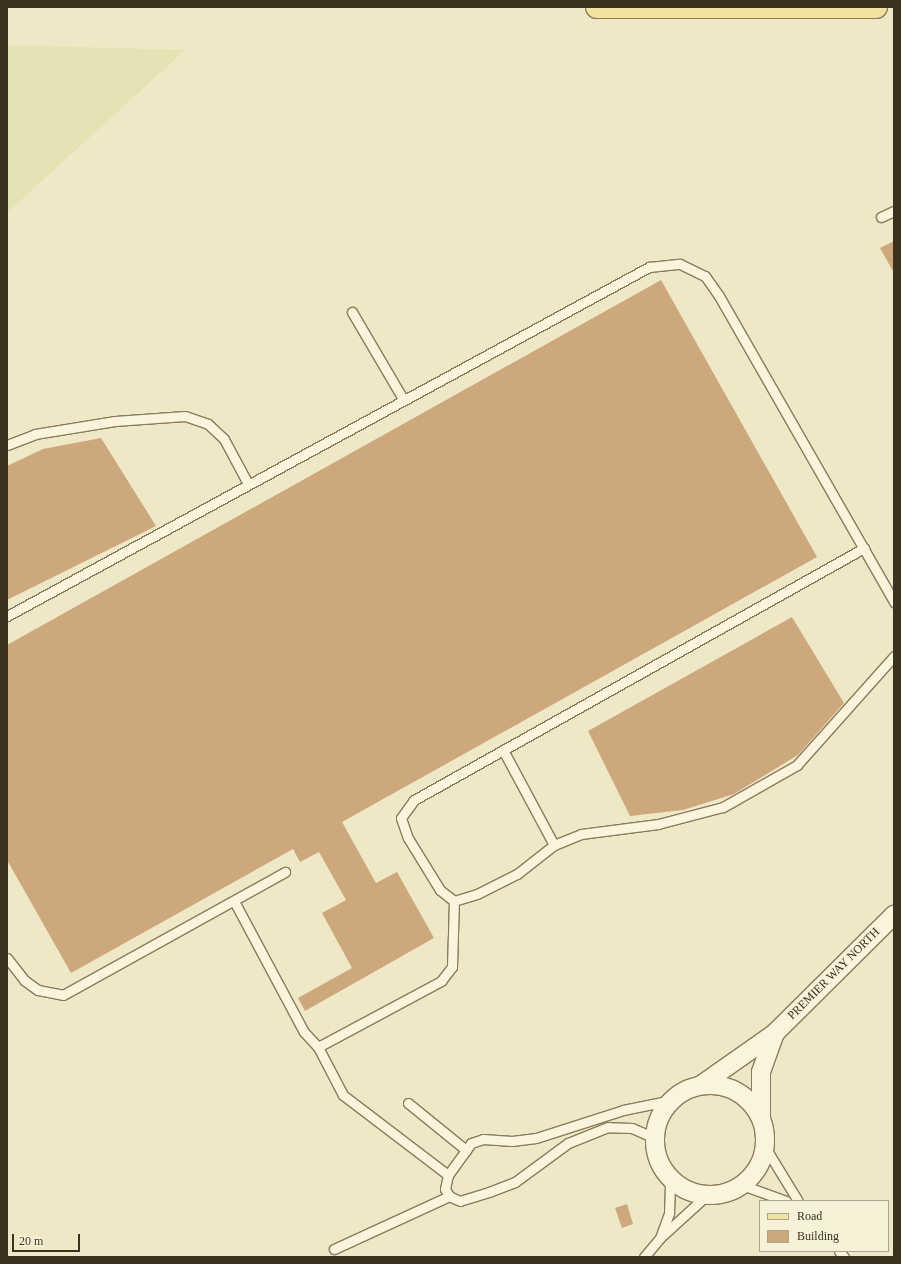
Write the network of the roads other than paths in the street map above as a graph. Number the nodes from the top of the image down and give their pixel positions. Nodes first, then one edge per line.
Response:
1 (597, 7) edge
2 (876, 7) edge
3 (894, 211) edge
4 (881, 218) dead end
5 (352, 312) dead end
6 (403, 400) junction
7 (7, 445) edge
8 (248, 484) junction
9 (864, 548) junction
10 (894, 602) edge
11 (7, 616) edge
12 (894, 656) edge
13 (503, 750) junction
14 (554, 845) junction
15 (286, 872) dead end
16 (234, 901) junction
17 (454, 901) junction
18 (894, 915) edge
19 (7, 958) edge
20 (775, 1033) junction
21 (318, 1047) junction
22 (701, 1085) junction
23 (672, 1100) junction
24 (408, 1103) dead end
25 (762, 1117) junction
26 (655, 1138) junction
27 (765, 1147) junction
28 (466, 1150) junction
29 (448, 1175) junction
30 (670, 1177) junction
31 (742, 1185) junction
32 (707, 1195) junction
33 (449, 1196) junction
34 (783, 1200) edge
35 (797, 1200) edge
36 (660, 1238) junction
37 (334, 1249) dead end
38 (644, 1257) edge

1 - 2 main road
3 - 4 lane
5 - 6 lane
6 - 8 lane
6 - 9 lane
7 - 8 lane
8 - 11 lane
9 - 10 lane
9 - 13 lane
12 - 14 lane
13 - 14 lane
13 - 17 lane
14 - 17 lane
15 - 16 lane
16 - 19 lane
16 - 21 lane
17 - 21 lane
18 - 20 street, PREMIER WAY NORTH
20 - 22 street, PREMIER WAY NORTH
20 - 25 street, PREMIER WAY NORTH
21 - 29 lane
22 - 23 street, PREMIER WAY NORTH
22 - 25 street, PREMIER WAY NORTH
23 - 26 street, PREMIER WAY NORTH
23 - 28 lane
24 - 28 lane
25 - 27 street, PREMIER WAY NORTH
26 - 30 street, PREMIER WAY NORTH
26 - 33 lane
27 - 31 street, PREMIER WAY NORTH
27 - 35 lane
28 - 29 lane
29 - 33 lane
30 - 32 street, PREMIER WAY NORTH
30 - 36 lane
31 - 32 street, PREMIER WAY NORTH
31 - 34 lane
32 - 36 lane
33 - 37 lane
36 - 38 lane

